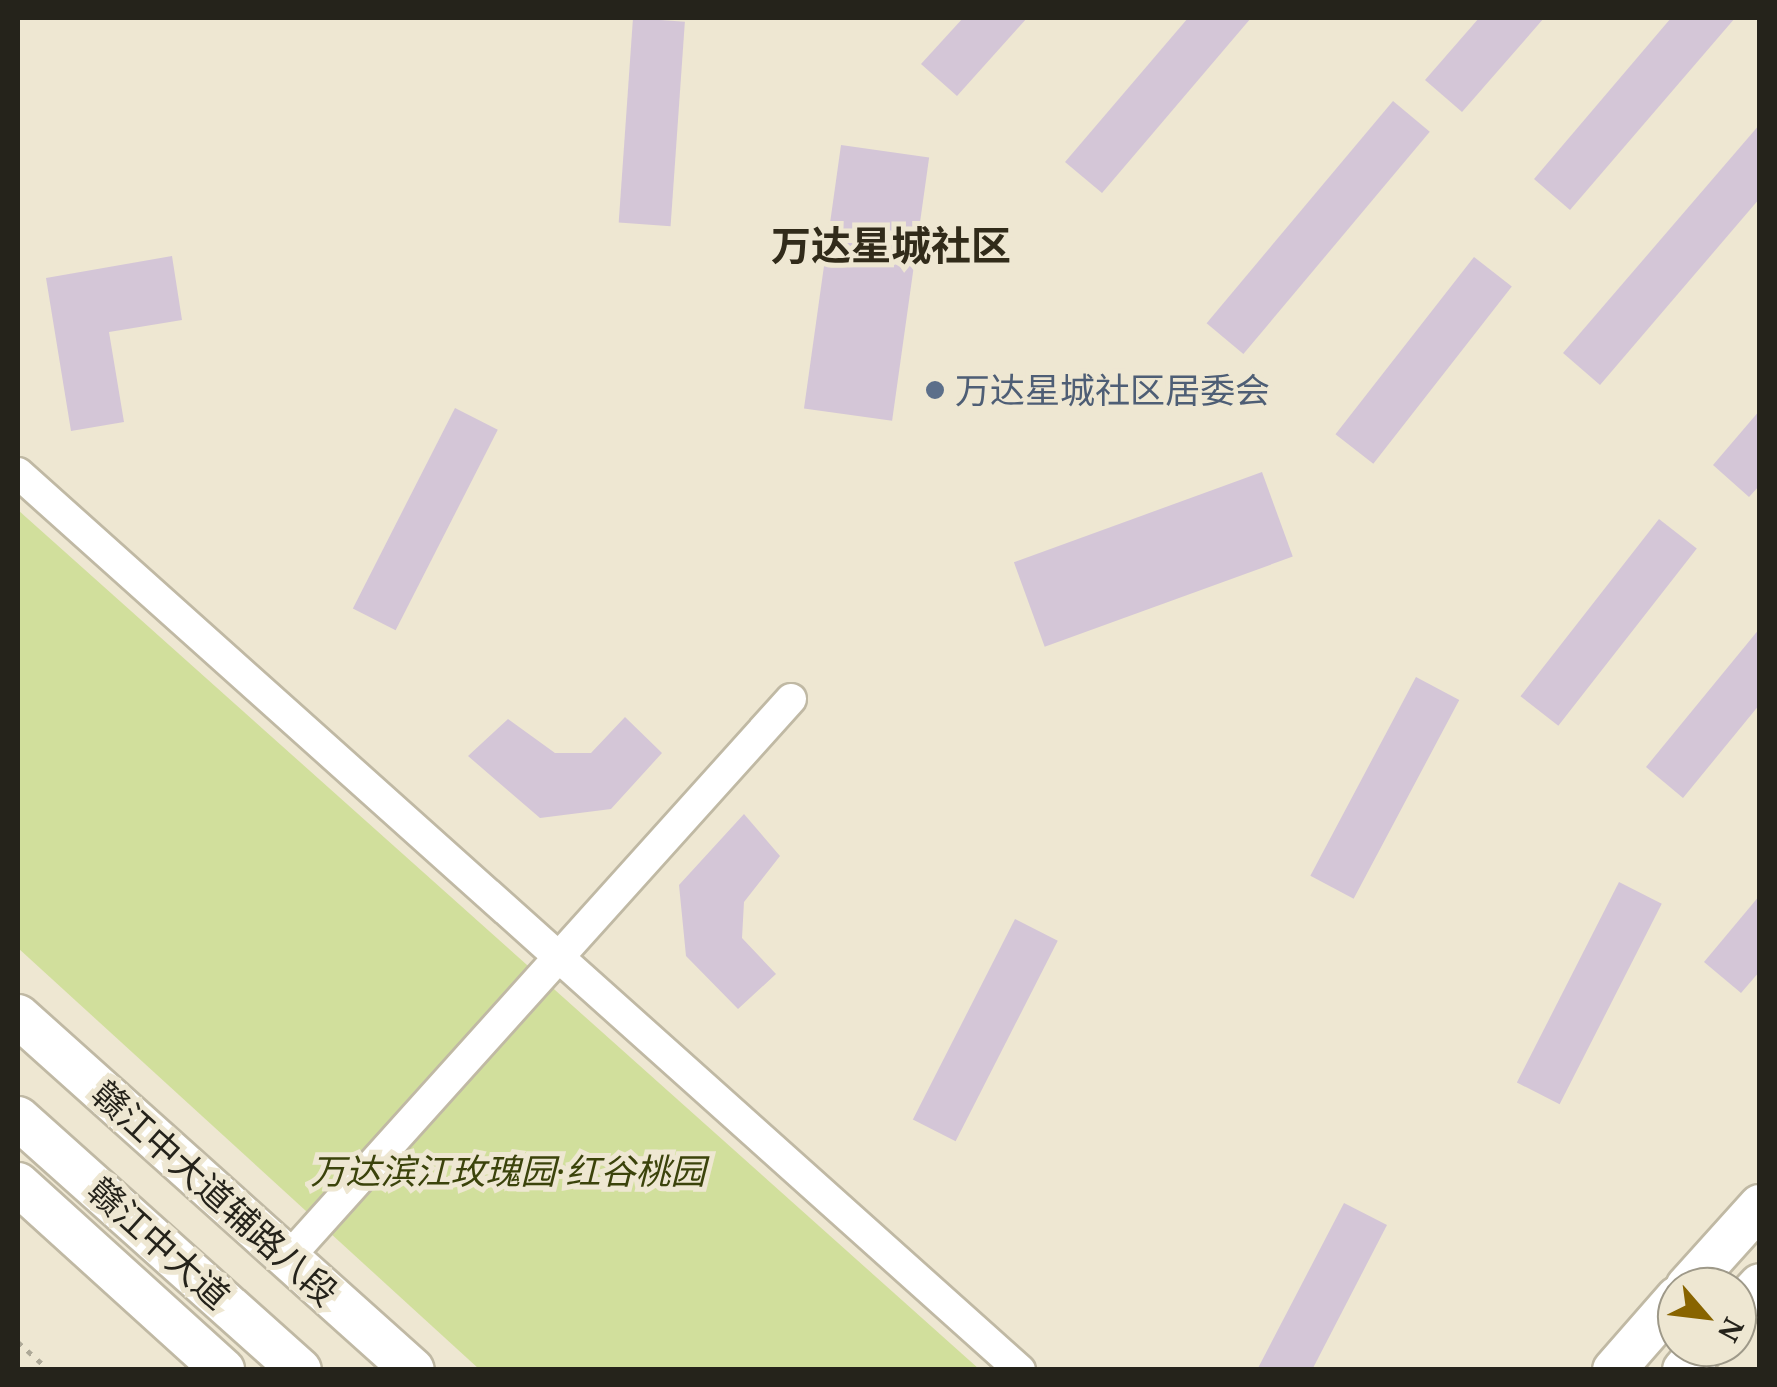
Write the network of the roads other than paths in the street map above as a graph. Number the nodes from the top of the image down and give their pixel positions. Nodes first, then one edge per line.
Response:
1 (18, 473) edge
2 (791, 700) dead end
3 (560, 958) junction
4 (18, 1016) edge
5 (18, 1118) edge
6 (18, 1184) edge
7 (1760, 1206) edge
8 (288, 1258) junction
9 (1705, 1267) edge
10 (1657, 1321) edge
11 (223, 1370) edge
12 (300, 1370) edge
13 (413, 1370) edge
14 (1020, 1370) edge
15 (1614, 1370) edge

1 - 3 street
2 - 3 street
3 - 8 street
3 - 14 street
4 - 8 main road, 赣江中大道辅路八段
5 - 12 main road, 赣江中大道
6 - 11 main road, 赣江中大道
7 - 9 main road
8 - 13 main road, 赣江中大道辅路八段
10 - 15 main road

